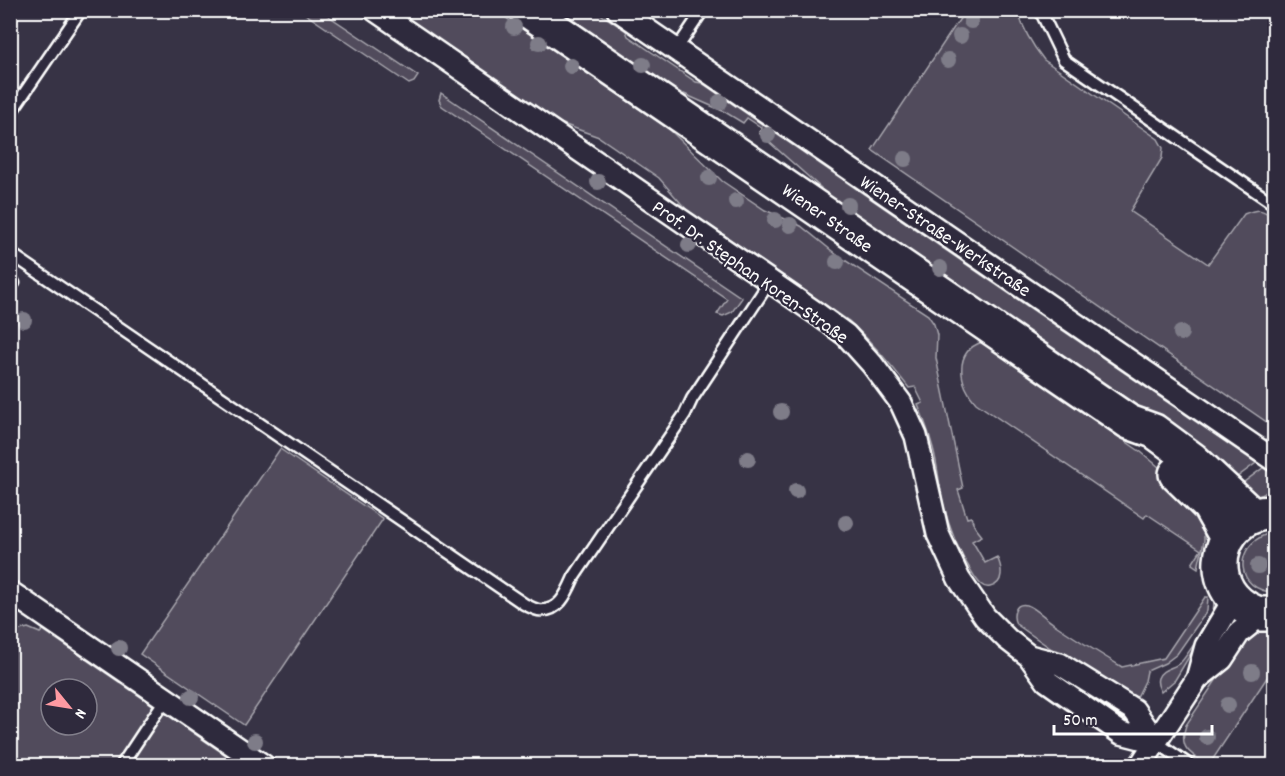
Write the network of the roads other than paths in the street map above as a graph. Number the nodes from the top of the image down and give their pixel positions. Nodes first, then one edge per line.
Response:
1 (81, 10) edge
2 (375, 10) edge
3 (528, 10) edge
4 (618, 10) edge
5 (704, 10) edge
6 (1040, 10) edge
7 (676, 50) junction
8 (10, 114) edge
9 (1275, 204) edge
10 (10, 253) edge
11 (770, 281) junction
12 (1129, 422) junction
13 (1275, 460) edge
14 (1264, 514) edge
15 (1227, 538) junction
16 (11, 594) edge
17 (1256, 609) edge
18 (1197, 679) junction
19 (166, 698) junction
20 (1156, 742) junction
21 (121, 765) edge
22 (264, 765) edge
23 (1140, 765) edge
24 (1191, 765) edge

1 - 8 lane
2 - 11 street, Prof. Dr. Stephan Koren-Straße
3 - 12 main road, Wiener Straße
4 - 7 street, Wiener-Straße-Werkstraße
5 - 7 lane
6 - 9 lane
7 - 13 street, Wiener-Straße-Werkstraße
10 - 11 lane
11 - 20 street, Prof. Dr. Stephan Koren-Straße
12 - 14 main road, Wiener Straße
12 - 15 main road, Wiener Straße
14 - 15 main road
15 - 17 main road
16 - 19 street
17 - 18 street
17 - 18 street
18 - 20 street
19 - 21 lane
19 - 22 street
20 - 23 street
20 - 24 lane

